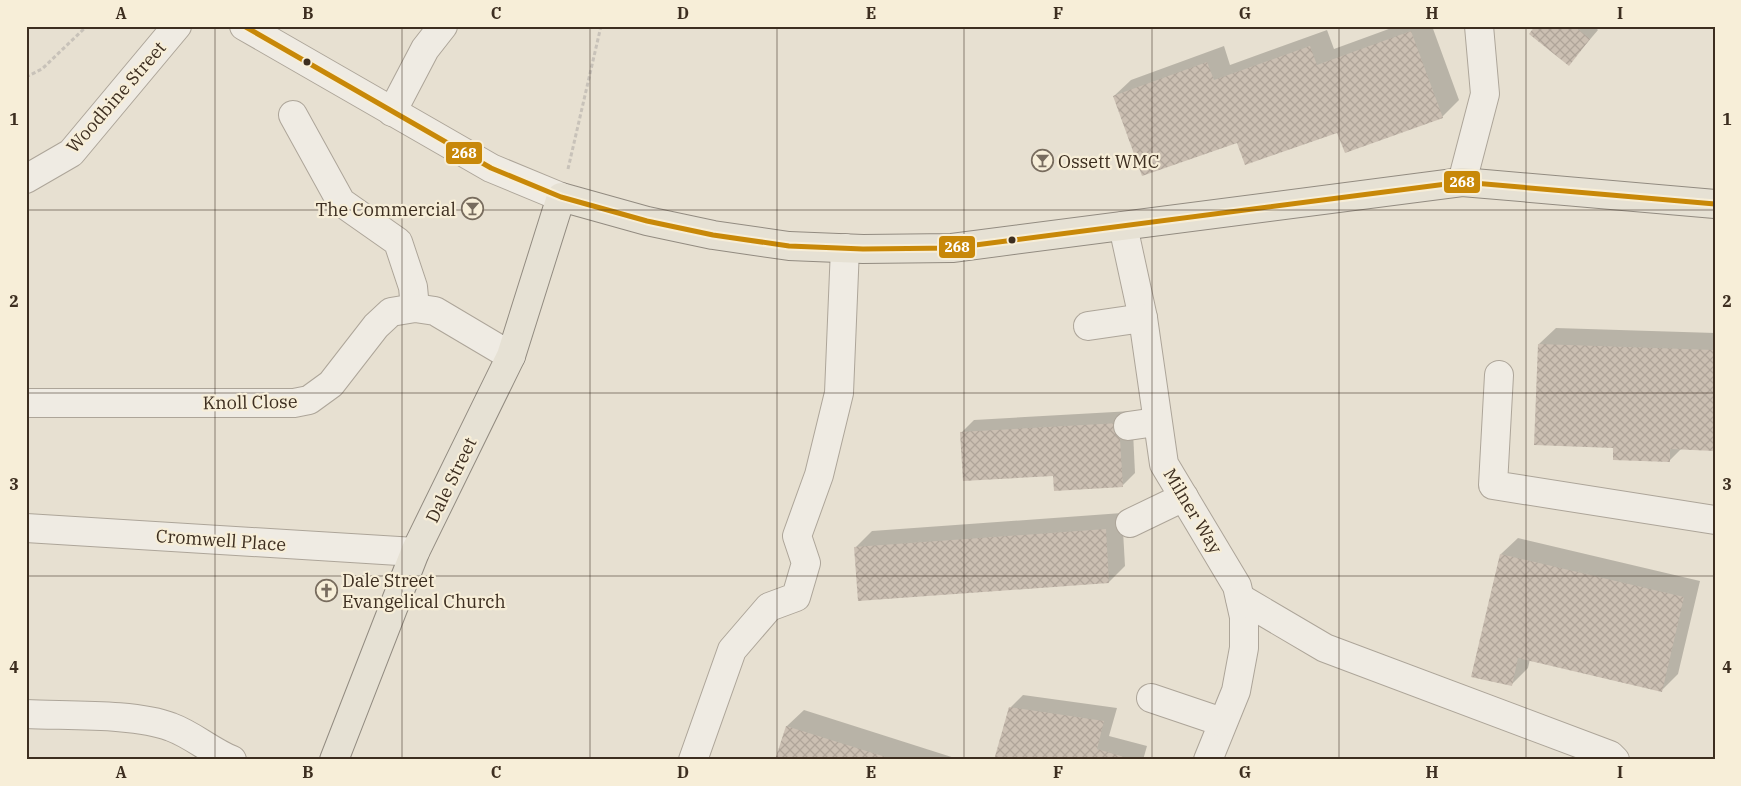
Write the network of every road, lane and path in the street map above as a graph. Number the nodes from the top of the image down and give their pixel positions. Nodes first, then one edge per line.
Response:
1 (87, 26) edge
2 (177, 26) edge
3 (244, 26) edge
4 (443, 26) edge
5 (601, 26) edge
6 (1479, 26) edge
7 (427, 38) edge
8 (26, 78) edge
9 (392, 112) junction
10 (293, 115) dead end
11 (26, 179) edge
12 (1462, 182) junction
13 (561, 197) junction
14 (1715, 204) edge
15 (1123, 226) junction
16 (845, 248) junction
17 (416, 308) junction
18 (1143, 318) junction
19 (1088, 326) dead end
20 (511, 356) junction
21 (1499, 375) dead end
22 (26, 403) edge
23 (1156, 422) junction
24 (1128, 426) dead end
25 (1184, 497) junction
26 (1715, 520) edge
27 (1130, 523) dead end
28 (26, 528) edge
29 (416, 552) junction
30 (1240, 598) junction
31 (1151, 698) dead end
32 (26, 714) edge
33 (1222, 722) junction
34 (232, 760) edge
35 (334, 760) edge
36 (692, 760) edge
37 (1208, 760) edge
38 (1615, 760) edge

1 - 8 path
2 - 11 street, Woodbine Street
3 - 9 street
4 - 7 street
5 - 13 path
6 - 12 street
7 - 9 street
9 - 13 street
10 - 17 street
12 - 14 main road
12 - 15 main road
13 - 16 main road
13 - 20 main road, Dale Street
15 - 16 main road
15 - 18 street, Milner Way
16 - 36 street
17 - 20 street, Knoll Close
17 - 22 street, Knoll Close
18 - 19 street
18 - 23 street, Milner Way
20 - 29 main road, Dale Street
21 - 26 street
23 - 24 street
23 - 25 street, Milner Way
25 - 27 street
25 - 30 street, Milner Way
28 - 29 street, Cromwell Place
29 - 35 main road, Dale Street
30 - 33 street, Milner Way
30 - 38 street
31 - 33 street
32 - 34 street
33 - 37 street, Milner Way

